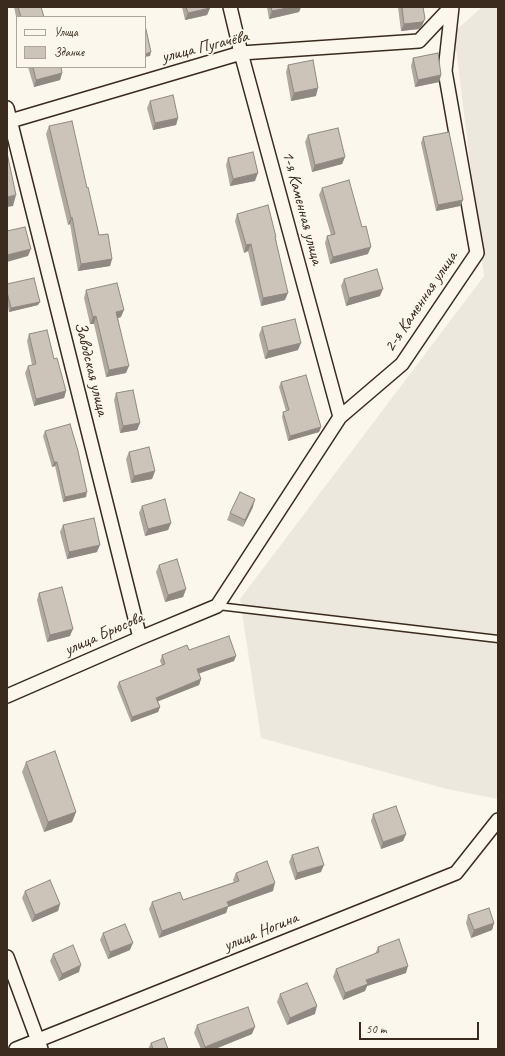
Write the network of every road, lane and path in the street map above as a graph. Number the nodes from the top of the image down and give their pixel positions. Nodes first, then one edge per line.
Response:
1 (230, 7) edge
2 (451, 7) edge
3 (241, 53) junction
4 (7, 108) edge
5 (9, 122) edge
6 (340, 417) junction
7 (217, 606) junction
8 (140, 638) junction
9 (498, 639) edge
10 (7, 696) edge
11 (498, 820) edge
12 (7, 957) edge
13 (40, 1045) edge
14 (16, 1049) edge

1 - 3 street, 1-я Каменная улица
2 - 3 street, улица Пугачёва
2 - 6 street, 2-я Каменная улица
3 - 5 street, улица Пугачёва
3 - 6 street, 1-я Каменная улица
4 - 5 street, Заводская улица
5 - 8 street, Заводская улица
6 - 7 street, 2-я Каменная улица
7 - 8 street, улица Брюсова
7 - 9 lane
8 - 10 street, улица Брюсова
11 - 13 street, улица Ногина
12 - 13 street
13 - 14 street, улица Ногина

